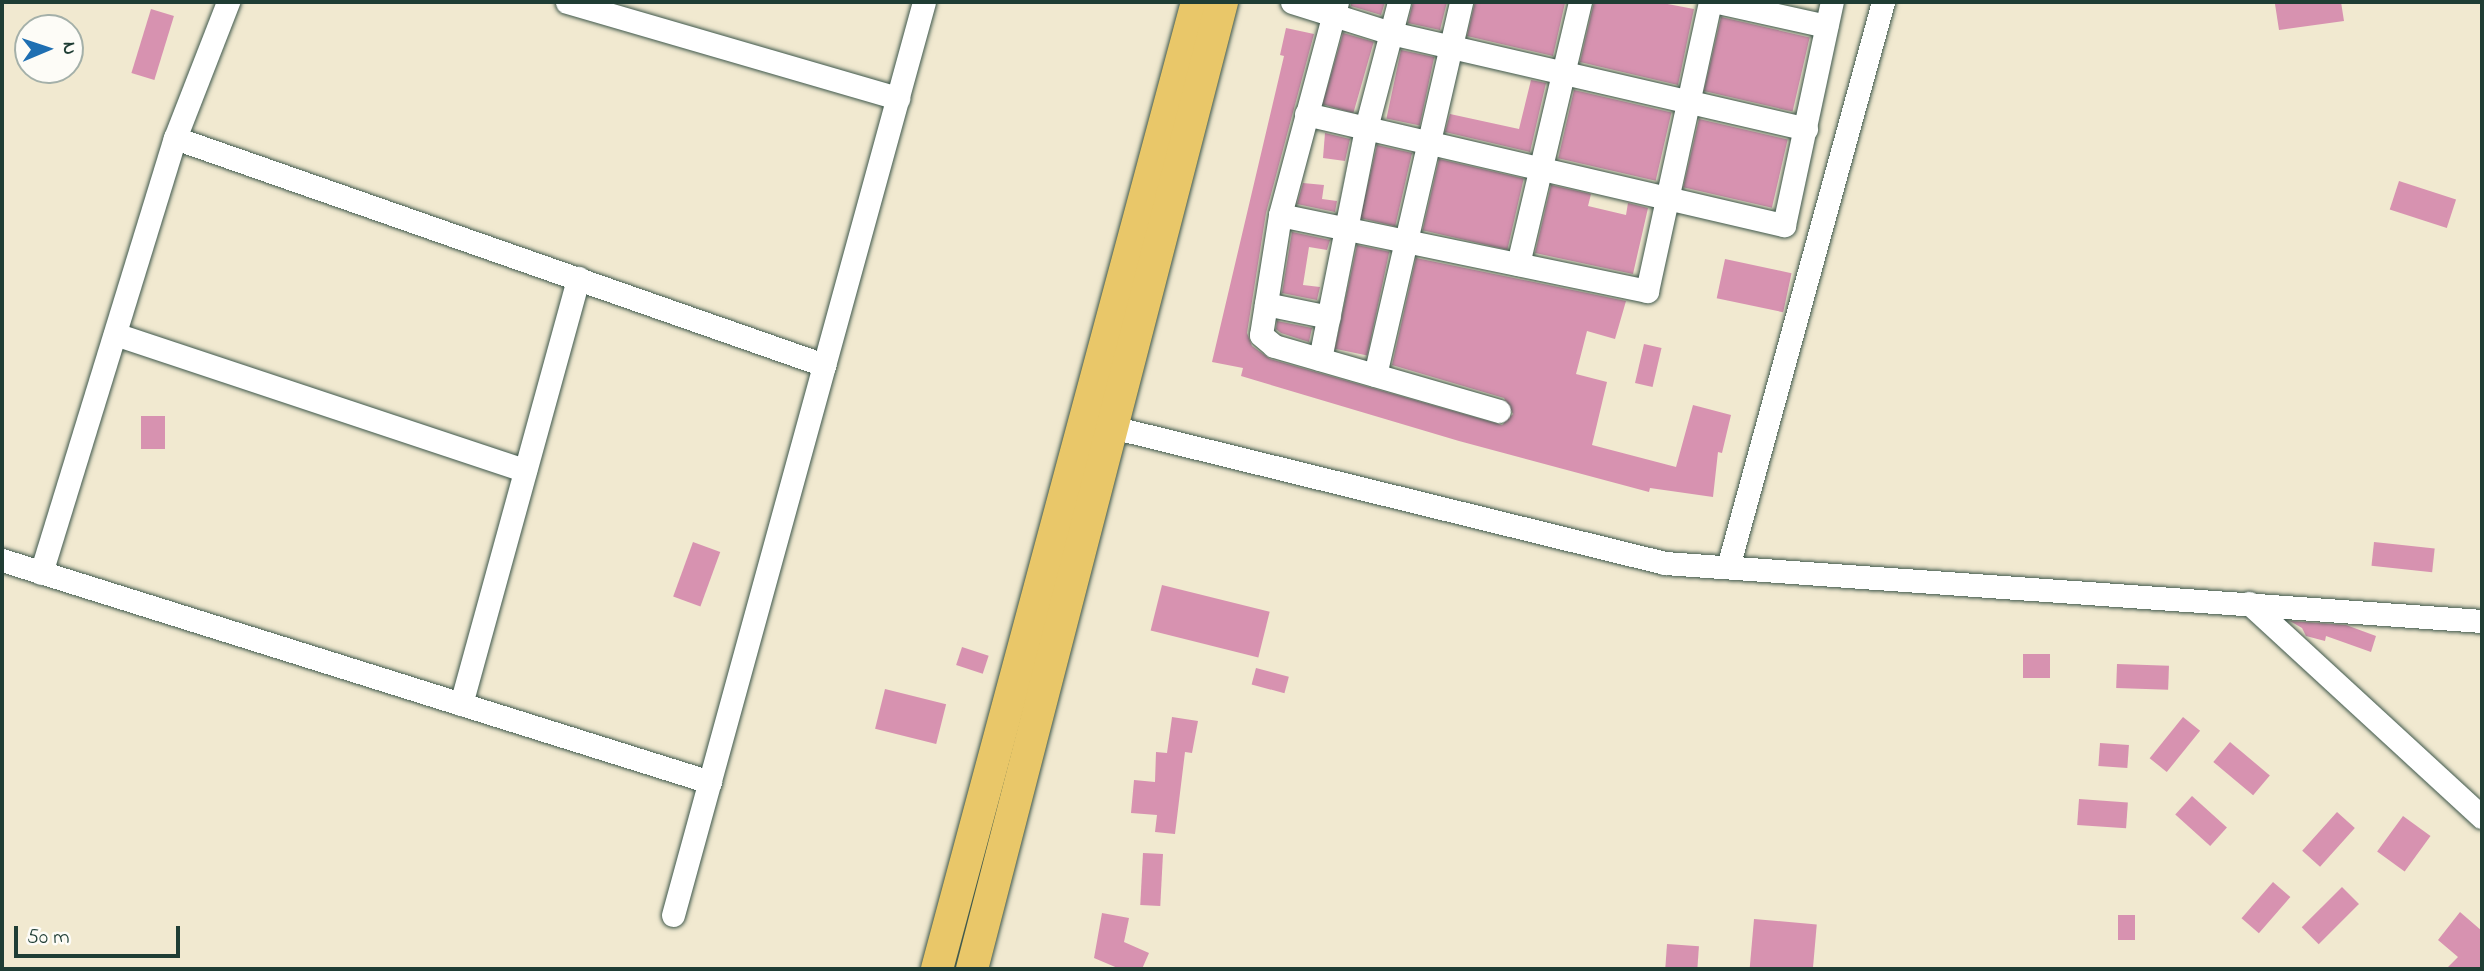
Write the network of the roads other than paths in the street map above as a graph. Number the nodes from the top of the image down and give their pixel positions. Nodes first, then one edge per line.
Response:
1 (228, 2) edge
2 (567, 2) edge
3 (924, 2) edge
4 (1197, 2) edge
5 (1222, 2) edge
6 (1292, 2) edge
7 (1399, 2) edge
8 (1461, 2) edge
9 (1580, 2) edge
10 (1710, 2) edge
11 (1718, 2) edge
12 (1832, 2) edge
13 (1883, 2) edge
14 (1335, 8) edge
15 (1826, 26) junction
16 (1391, 33) junction
17 (1449, 46) junction
18 (1564, 72) junction
19 (898, 98) junction
20 (1686, 101) junction
21 (1306, 114) junction
22 (1366, 128) junction
23 (1806, 129) junction
24 (175, 138) junction
25 (1426, 142) junction
26 (1542, 169) junction
27 (1667, 199) junction
28 (1280, 215) junction
29 (1347, 229) junction
30 (1405, 241) junction
31 (1518, 264) junction
32 (578, 278) junction
33 (1266, 304) junction
34 (1329, 317) junction
35 (115, 334) junction
36 (1320, 359) junction
37 (824, 365) junction
38 (1375, 375) junction
39 (1499, 411) dead end
40 (1112, 427) junction
41 (525, 470) junction
42 (2, 561) edge
43 (1728, 567) junction
44 (41, 573) junction
45 (2249, 603) junction
46 (2482, 621) edge
47 (461, 704) junction
48 (710, 782) junction
49 (2482, 817) edge
50 (673, 915) dead end
51 (937, 969) edge
52 (972, 969) edge

1 - 24 street
2 - 19 street
3 - 19 street
4 - 51 highway
5 - 40 highway
6 - 14 street
7 - 16 street
8 - 17 street
9 - 18 street
10 - 20 street
11 - 15 street
12 - 15 street
13 - 43 street
14 - 16 street
14 - 21 street
15 - 23 street
16 - 17 street
16 - 22 street
17 - 18 street
17 - 25 street
18 - 20 street
18 - 26 street
19 - 37 street
20 - 23 street
20 - 27 street
21 - 22 street
21 - 28 street
22 - 25 street
22 - 29 street
23 - 27 street
24 - 32 street
24 - 35 street
25 - 26 street
25 - 30 street
26 - 27 street
26 - 31 street
27 - 31 street
28 - 29 street
28 - 33 street
29 - 30 street
29 - 34 street
30 - 31 street
30 - 38 street
32 - 37 street
32 - 41 street
33 - 34 street
33 - 36 street
34 - 36 street
35 - 41 street
35 - 44 street
36 - 38 street
37 - 48 street
38 - 39 street
40 - 43 street
40 - 52 highway
41 - 47 street
42 - 44 street
43 - 45 street
44 - 47 street
45 - 46 street
45 - 49 street
47 - 48 street
48 - 50 street

